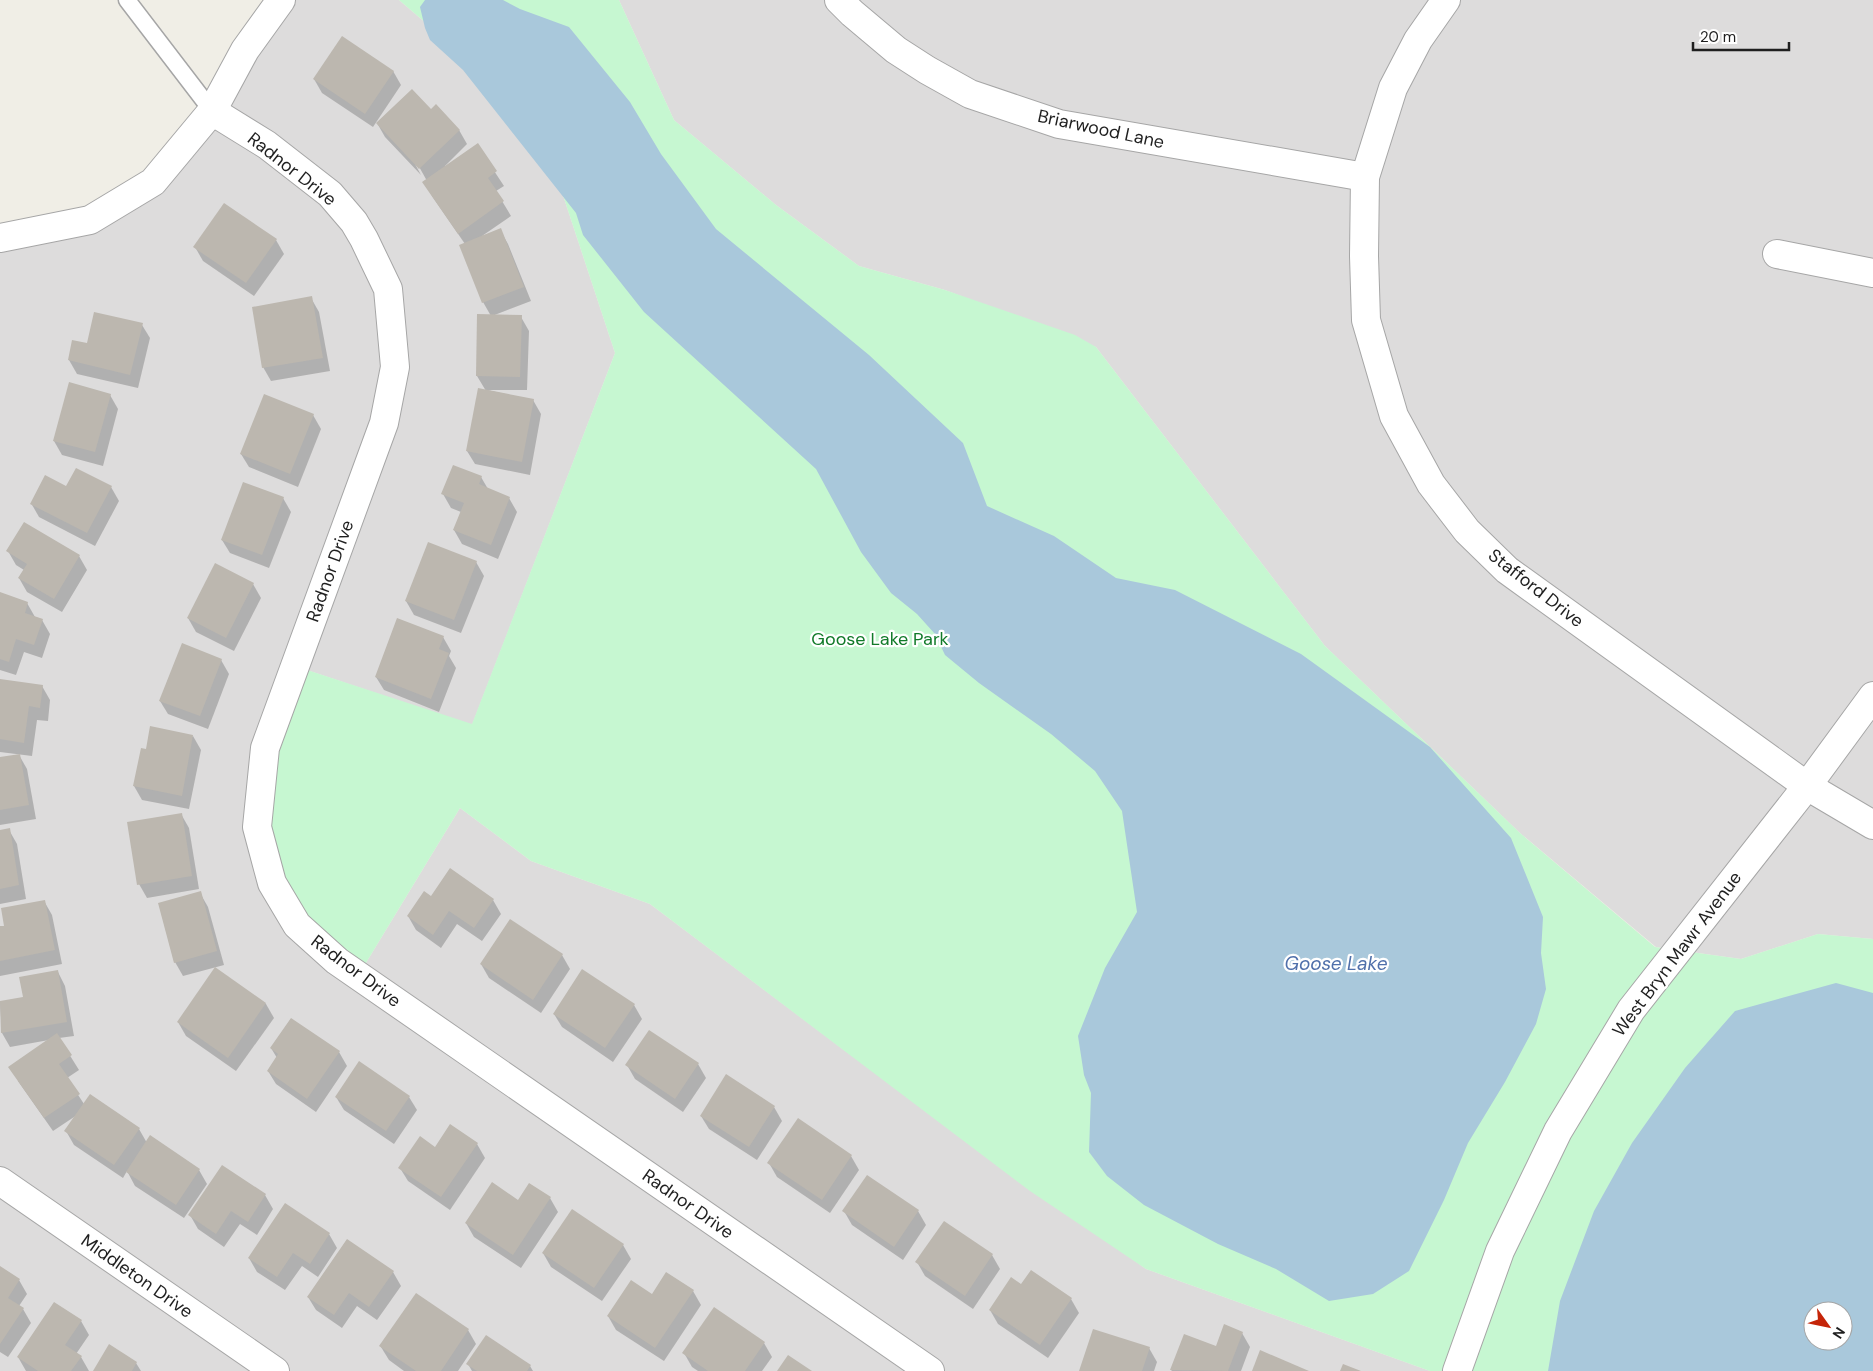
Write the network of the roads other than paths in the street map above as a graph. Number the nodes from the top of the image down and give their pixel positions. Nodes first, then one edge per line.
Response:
1 (128, 0) edge
2 (281, 0) edge
3 (839, 0) edge
4 (1446, 0) edge
5 (212, 111) junction
6 (1365, 177) junction
7 (0, 238) edge
8 (1777, 254) dead end
9 (1873, 273) edge
10 (1873, 696) edge
11 (1807, 786) junction
12 (1873, 825) edge
13 (0, 1181) edge
14 (275, 1371) edge
15 (930, 1371) edge
16 (1457, 1371) edge

1 - 5 lane
2 - 5 street
3 - 6 street, Briarwood Lane
4 - 6 street, Stafford Drive
5 - 7 street
5 - 15 street, Radnor Drive
6 - 11 street, Stafford Drive
8 - 9 street
10 - 11 street, West Bryn Mawr Avenue
11 - 12 street, Stafford Drive
11 - 16 street, West Bryn Mawr Avenue
13 - 14 street, Middleton Drive

